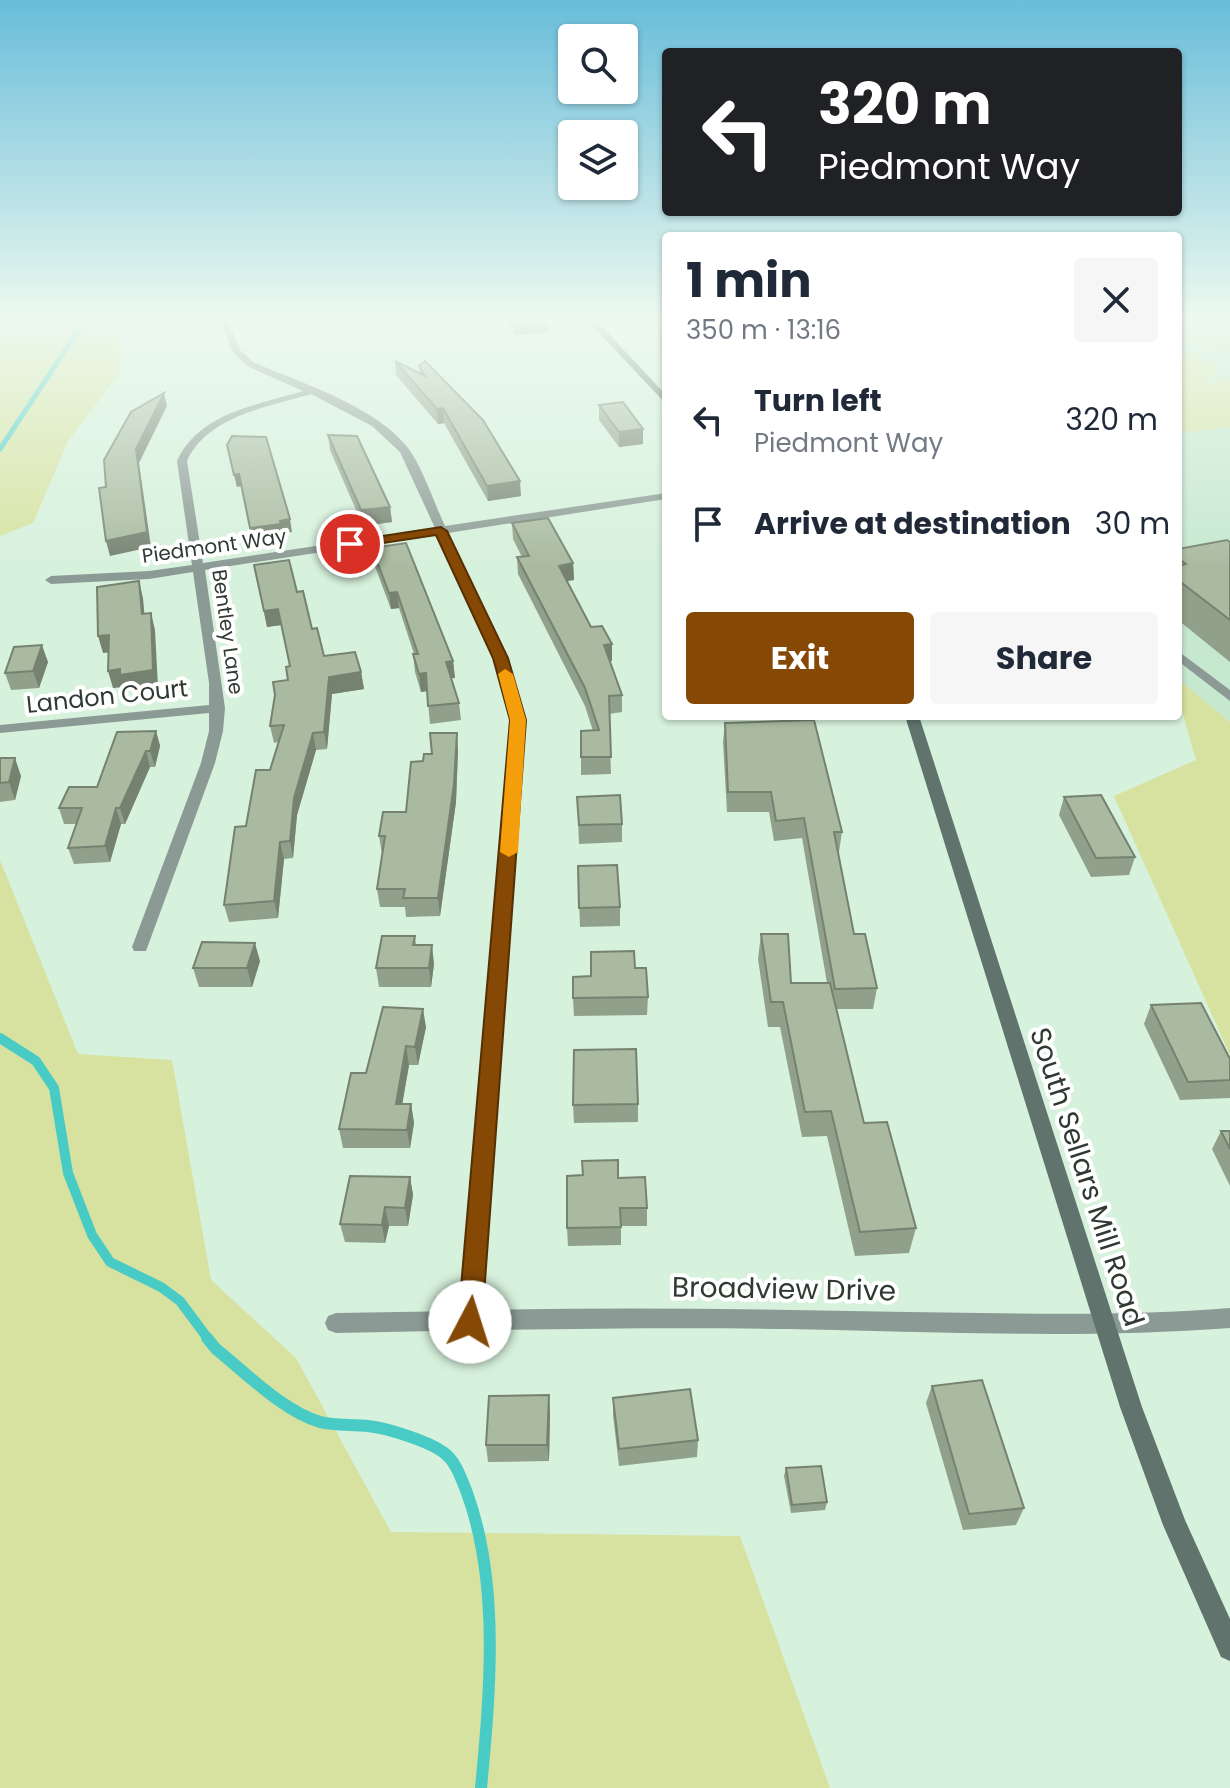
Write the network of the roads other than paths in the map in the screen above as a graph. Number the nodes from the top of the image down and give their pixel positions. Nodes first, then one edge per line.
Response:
1 (281, 401) edge
2 (329, 401) edge
3 (662, 497) edge
4 (441, 531) junction
5 (199, 567) junction
6 (51, 580) dead end
7 (1182, 658) edge
8 (1230, 697) edge
9 (218, 708) junction
10 (913, 720) edge
11 (0, 729) edge
12 (140, 947) dead end
13 (1230, 1318) edge
14 (470, 1322) junction
15 (1104, 1322) junction
16 (336, 1323) dead end
17 (1230, 1648) edge

1 - 5 street, Bentley Lane
2 - 4 street
3 - 4 street, Piedmont Way
4 - 5 street, Piedmont Way
4 - 14 street
5 - 6 street, Piedmont Way
5 - 9 street, Bentley Lane
7 - 8 street
9 - 11 street, Landon Court
9 - 12 street, Bentley Lane
10 - 15 main road, South Sellars Mill Road
13 - 15 street, Broadview Drive
14 - 15 street, Broadview Drive
14 - 16 street, Broadview Drive
15 - 17 main road, South Sellars Mill Road

